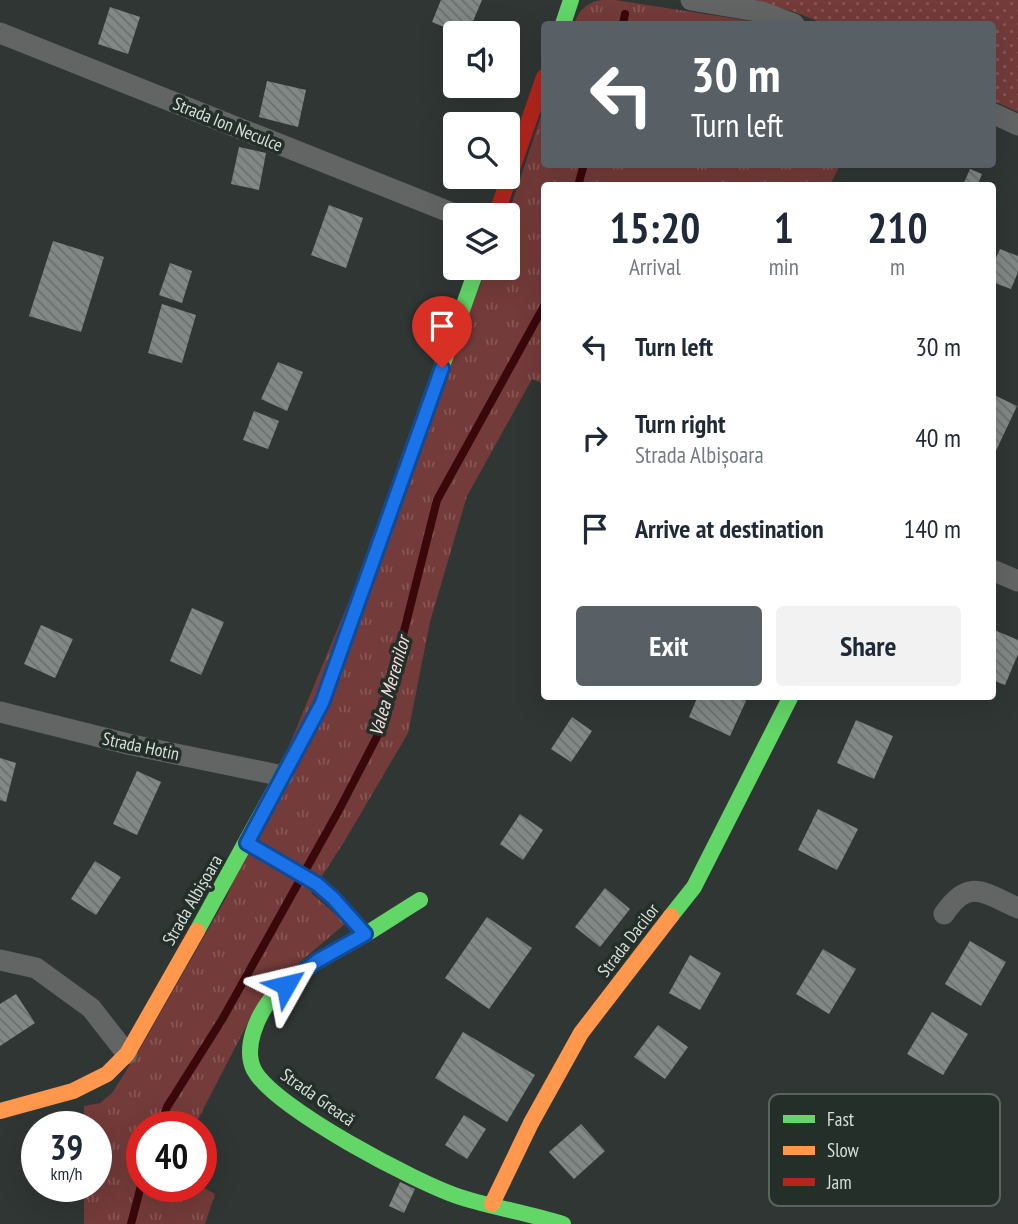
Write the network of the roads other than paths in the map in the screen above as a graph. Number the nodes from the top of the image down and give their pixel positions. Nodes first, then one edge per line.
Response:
1 (571, 0) edge
2 (691, 0) edge
3 (564, 21) edge
4 (786, 21) edge
5 (0, 33) edge
6 (541, 86) edge
7 (996, 115) edge
8 (1018, 125) edge
9 (500, 203) edge
10 (443, 209) edge
11 (473, 280) edge
12 (996, 572) edge
13 (1018, 581) edge
14 (789, 700) edge
15 (0, 712) edge
16 (283, 776) junction
17 (247, 843) junction
18 (420, 900) dead end
19 (1018, 908) edge
20 (944, 914) dead end
21 (365, 934) junction
22 (0, 960) edge
23 (127, 1054) junction
24 (0, 1111) edge
25 (492, 1204) junction
26 (563, 1224) edge

1 - 3 street
2 - 4 street
5 - 10 street, Strada Ion Neculce
6 - 9 street
7 - 8 street
11 - 16 street, Strada Albișoara
12 - 13 street
14 - 25 street, Strada Dacilor
15 - 16 street, Strada Hotin
16 - 17 street, Strada Albișoara
17 - 21 lane
17 - 23 street, Strada Albișoara
18 - 21 street, Strada Greacă
19 - 20 street
21 - 25 street, Strada Greacă
22 - 23 street
23 - 24 street, Strada Albișoara
25 - 26 street, Strada Greacă

